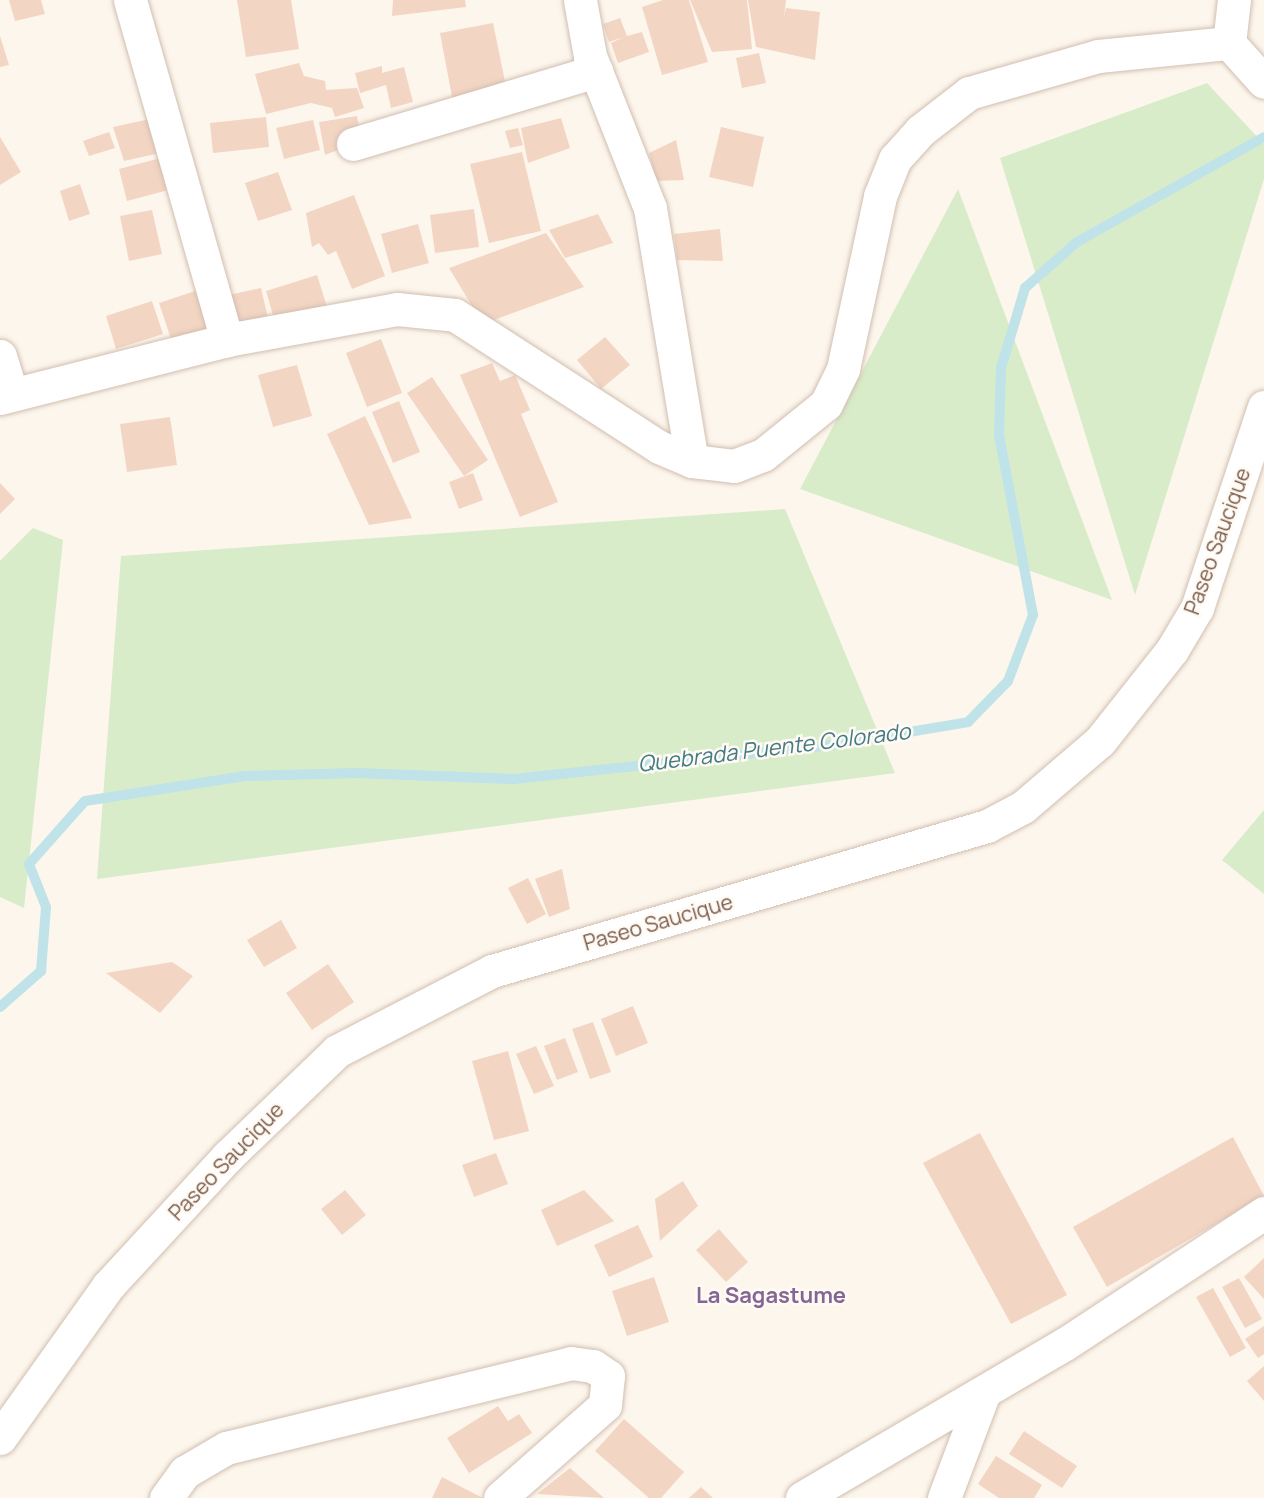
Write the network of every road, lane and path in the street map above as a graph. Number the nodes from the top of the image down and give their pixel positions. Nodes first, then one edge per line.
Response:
1 (130, 0) edge
2 (580, 0) edge
3 (1234, 0) edge
4 (1229, 43) junction
5 (596, 71) junction
6 (1264, 82) edge
7 (354, 144) dead end
8 (227, 340) junction
9 (0, 356) edge
10 (6, 395) edge
11 (1264, 407) edge
12 (692, 461) junction
13 (1264, 1214) edge
14 (984, 1392) junction
15 (0, 1438) edge
16 (166, 1498) edge
17 (500, 1498) edge
18 (802, 1498) edge
19 (944, 1498) edge

1 - 8 street
2 - 5 street
3 - 4 street
4 - 6 street
4 - 12 street
5 - 7 street
5 - 12 street
8 - 10 street
8 - 12 street
9 - 10 street
11 - 15 street, Paseo Saucique
13 - 14 street
14 - 18 street
14 - 19 street
16 - 17 street

